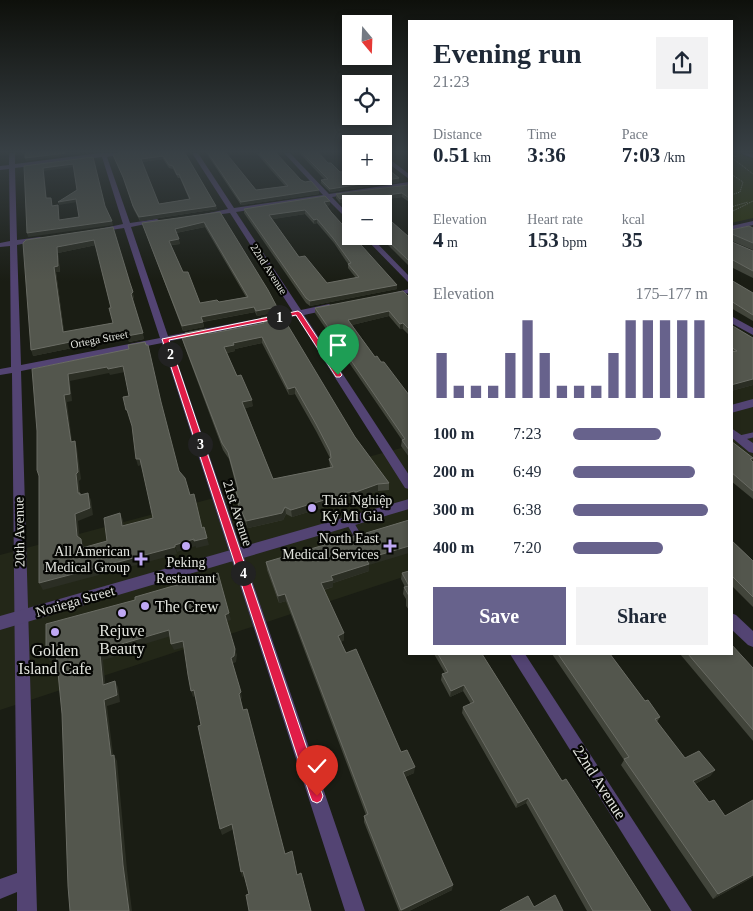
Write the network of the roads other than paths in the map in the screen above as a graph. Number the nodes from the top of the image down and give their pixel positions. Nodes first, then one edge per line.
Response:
1 (13, 196) edge
2 (118, 196) edge
3 (223, 196) edge
4 (328, 196) junction
5 (331, 196) edge
6 (232, 210) junction
7 (342, 211) edge
8 (195, 216) edge
9 (167, 220) edge
10 (753, 224) edge
11 (128, 226) junction
12 (733, 228) edge
13 (89, 231) edge
14 (52, 237) edge
15 (14, 243) junction
16 (0, 245) edge
17 (375, 245) edge
18 (408, 280) edge
19 (408, 291) edge
20 (378, 297) edge
21 (340, 305) edge
22 (298, 313) junction
23 (733, 320) edge
24 (753, 332) edge
25 (165, 339) junction
26 (16, 368) junction
27 (0, 372) edge
28 (753, 403) edge
29 (733, 408) edge
30 (736, 435) edge
31 (753, 435) edge
32 (753, 449) edge
33 (408, 483) edge
34 (408, 504) edge
35 (349, 521) junction
36 (363, 545) edge
37 (236, 554) junction
38 (21, 617) junction
39 (733, 621) edge
40 (0, 623) edge
41 (753, 641) edge
42 (518, 655) edge
43 (26, 879) junction
44 (0, 889) edge
45 (27, 911) edge
46 (355, 911) edge
47 (682, 911) edge

1 - 15 street, 20th Avenue
2 - 11 street, 21st Avenue
3 - 6 street, 22nd Avenue
4 - 5 street
4 - 6 street
4 - 7 street
6 - 8 street
6 - 22 street, 22nd Avenue
9 - 11 street
10 - 12 street
11 - 13 street
11 - 25 street, 21st Avenue
14 - 15 street
15 - 16 street
15 - 26 street, 20th Avenue
17 - 18 street
19 - 20 street
21 - 22 street, Ortega Street
22 - 25 street, Ortega Street
22 - 33 street, 22nd Avenue
23 - 24 street
25 - 26 street, Ortega Street
25 - 37 street, 21st Avenue
26 - 27 street, Ortega Street
26 - 38 street, 20th Avenue
28 - 29 street
30 - 31 lane
30 - 32 street
34 - 35 street, Noriega Street
35 - 36 lane
35 - 37 street, Noriega Street
37 - 38 street, Noriega Street
37 - 46 street, 21st Avenue
38 - 40 street, Noriega Street
38 - 43 street, 20th Avenue
39 - 41 street
42 - 47 street, 22nd Avenue
43 - 44 street
43 - 45 street, 20th Avenue

